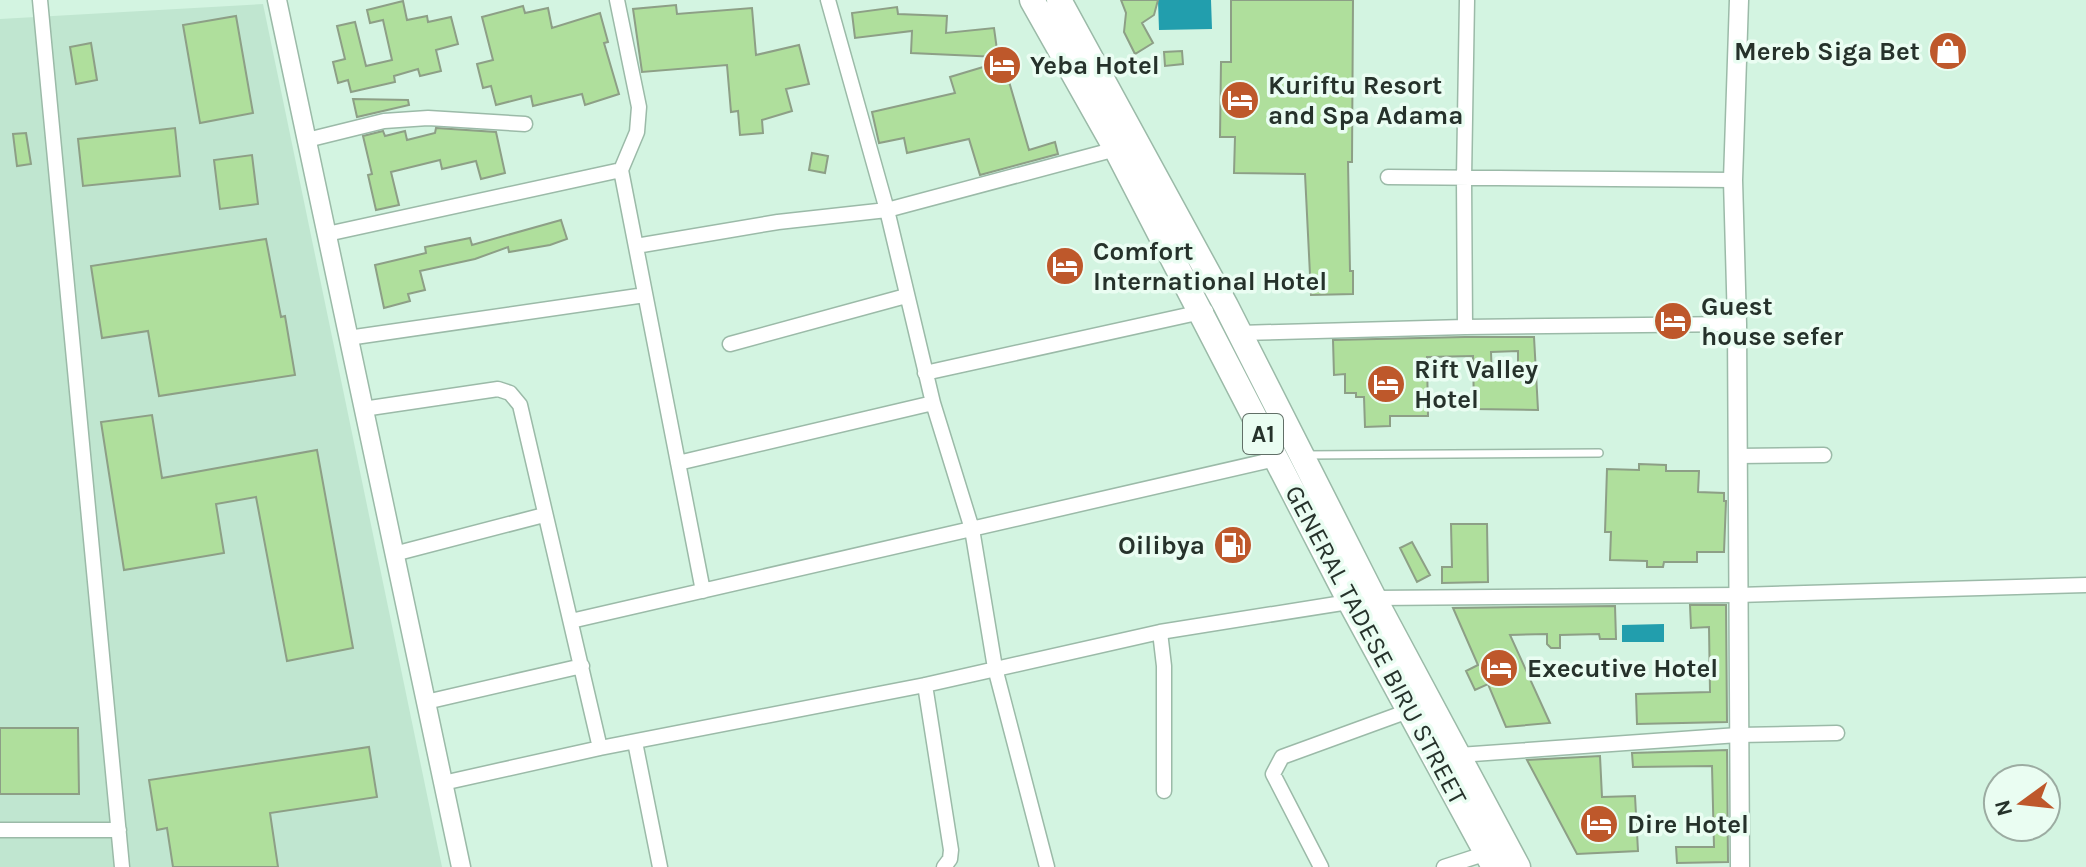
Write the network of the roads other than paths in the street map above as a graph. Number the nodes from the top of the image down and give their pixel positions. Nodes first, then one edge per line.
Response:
1 (40, 0) edge
2 (277, 0) edge
3 (617, 0) edge
4 (828, 0) edge
5 (1032, 0) edge
6 (1059, 0) edge
7 (1467, 0) edge
8 (1739, 0) edge
9 (525, 124) dead end
10 (307, 140) junction
11 (1116, 149) junction
12 (621, 170) junction
13 (1388, 177) dead end
14 (1464, 178) junction
15 (1733, 180) junction
16 (887, 210) junction
17 (327, 234) junction
18 (636, 246) junction
19 (645, 295) junction
20 (906, 296) junction
21 (1226, 306) junction
22 (1201, 313) junction
23 (1737, 324) junction
24 (1465, 327) junction
25 (1239, 333) junction
26 (348, 338) junction
27 (730, 344) dead end
28 (925, 373) junction
29 (933, 403) junction
30 (363, 409) junction
31 (1599, 453) dead end
32 (1824, 455) dead end
33 (1737, 456) junction
34 (1288, 457) junction
35 (678, 463) junction
36 (544, 515) junction
37 (972, 529) junction
38 (394, 554) junction
39 (2086, 585) edge
40 (703, 591) junction
41 (1738, 595) junction
42 (1362, 600) junction
43 (571, 621) junction
44 (1160, 632) junction
45 (582, 666) junction
46 (995, 668) junction
47 (925, 685) junction
48 (426, 702) junction
49 (1411, 710) junction
50 (1837, 733) dead end
51 (1738, 735) junction
52 (635, 742) junction
53 (600, 748) junction
54 (1459, 755) junction
55 (443, 783) junction
56 (1164, 791) dead end
57 (0, 830) edge
58 (119, 830) junction
59 (1491, 860) edge
60 (122, 867) edge
61 (461, 867) edge
62 (660, 867) edge
63 (944, 867) edge
64 (1047, 867) edge
65 (1321, 867) edge
66 (1444, 867) edge
67 (1518, 867) edge
68 (1740, 867) edge

1 - 58 street
2 - 10 street
3 - 12 street
4 - 16 street
5 - 11 main road, GENERAL TADESE BIRU STREET / A1
6 - 21 main road, GENERAL TADESE BIRU STREET / A1
7 - 14 street
8 - 15 street
9 - 10 street
10 - 17 street
11 - 16 street
11 - 22 main road, GENERAL TADESE BIRU STREET / A1
12 - 17 street
12 - 18 street
13 - 14 street
14 - 15 street
14 - 24 street
15 - 23 street
16 - 18 street
16 - 20 street
17 - 26 street
18 - 19 street
19 - 26 street
19 - 35 street
20 - 27 street
20 - 28 street
21 - 22 street
21 - 25 main road, GENERAL TADESE BIRU STREET / A1
22 - 28 street
22 - 34 main road, GENERAL TADESE BIRU STREET / A1
23 - 24 street
23 - 33 street
24 - 25 street
25 - 34 main road, GENERAL TADESE BIRU STREET / A1
26 - 30 street
28 - 29 street
29 - 35 street
29 - 37 street
30 - 36 street
30 - 38 street
31 - 34 lane
32 - 33 street
33 - 41 street
34 - 37 street
34 - 42 main road, GENERAL TADESE BIRU STREET / A1
35 - 40 street
36 - 38 street
36 - 43 street
37 - 40 street
37 - 46 street
38 - 48 street
39 - 41 street
40 - 43 street
41 - 42 street
41 - 51 street
42 - 44 street
42 - 49 main road, GENERAL TADESE BIRU STREET / A1
42 - 54 main road, GENERAL TADESE BIRU STREET / A1
43 - 45 street
44 - 46 street
44 - 56 street
45 - 48 street
45 - 53 street
46 - 47 street
46 - 64 street
47 - 52 street
47 - 63 street
48 - 55 street
49 - 59 main road, GENERAL TADESE BIRU STREET / A1
49 - 65 street
50 - 51 street
51 - 54 street
51 - 68 street
52 - 53 street
52 - 62 street
53 - 55 street
54 - 67 main road, GENERAL TADESE BIRU STREET / A1
55 - 61 street
57 - 58 street
58 - 60 street
59 - 66 street

